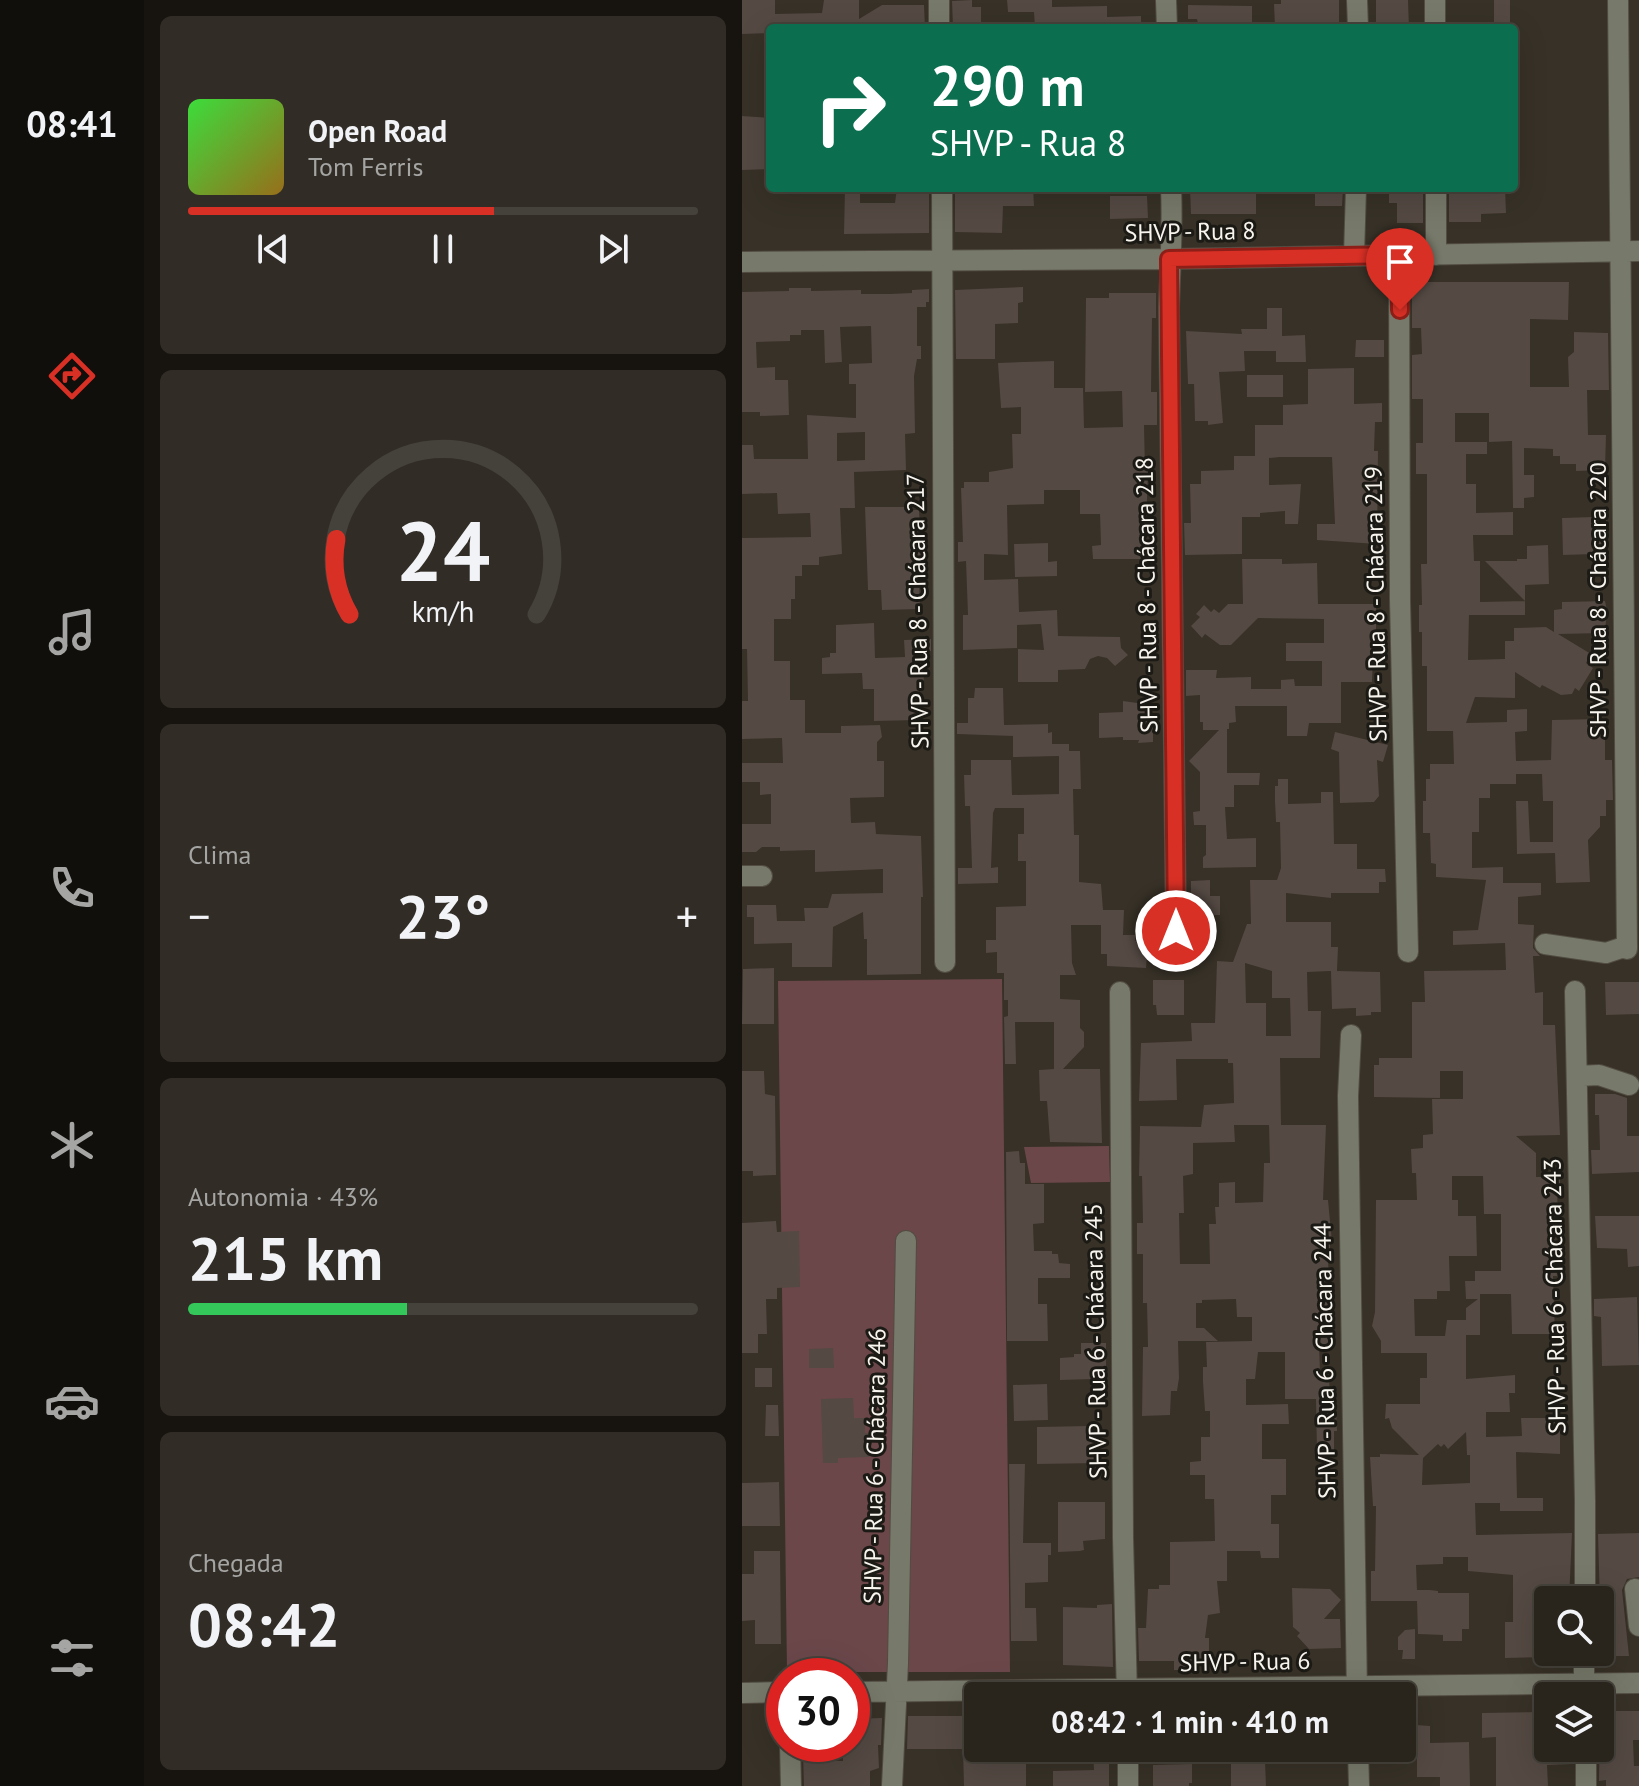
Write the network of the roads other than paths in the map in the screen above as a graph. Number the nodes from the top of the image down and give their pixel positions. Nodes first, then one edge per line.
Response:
1 (939, 0) edge
2 (1166, 0) edge
3 (1357, 0) edge
4 (1435, 0) edge
5 (1618, 0) edge
6 (939, 24) edge
7 (1167, 24) edge
8 (1358, 24) edge
9 (1435, 24) edge
10 (942, 192) edge
11 (1171, 192) edge
12 (1356, 192) edge
13 (1436, 192) edge
14 (1630, 251) edge
15 (1399, 255) junction
16 (1436, 255) junction
17 (1354, 256) junction
18 (1169, 259) junction
19 (942, 260) junction
20 (742, 262) edge
21 (1176, 931) dead end
22 (1545, 944) dead end
23 (1408, 952) dead end
24 (945, 962) dead end
25 (1575, 991) dead end
26 (1120, 992) dead end
27 (1351, 1035) dead end
28 (1577, 1076) junction
29 (1629, 1085) dead end
30 (906, 1241) dead end
31 (1585, 1586) edge
32 (1635, 1589) dead end
33 (1639, 1626) edge
34 (1127, 1682) edge
35 (1357, 1682) edge
36 (1639, 1683) edge
37 (1614, 1686) edge
38 (1534, 1690) edge
39 (1416, 1691) edge
40 (766, 1692) edge
41 (870, 1692) edge
42 (895, 1692) junction
43 (964, 1692) edge
44 (742, 1693) edge
45 (790, 1762) edge
46 (1128, 1762) edge
47 (1358, 1762) edge
48 (1586, 1762) edge
49 (791, 1786) edge
50 (892, 1786) edge
51 (1128, 1786) edge
52 (1359, 1786) edge
53 (1586, 1786) edge

1 - 6 street
2 - 7 street
3 - 8 street
4 - 9 street
5 - 14 street, SHVP - Rua 8 - Chácara 220
10 - 19 street, SHVP - Rua 8 - Chácara 217
11 - 18 street, SHVP - Rua 8 - Chácara 218
12 - 17 street
13 - 16 street
14 - 16 street, SHVP - Rua 8
14 - 22 street, SHVP - Rua 8 - Chácara 220
15 - 16 street, SHVP - Rua 8
15 - 17 street, SHVP - Rua 8
15 - 23 street, SHVP - Rua 8 - Chácara 219
17 - 18 street, SHVP - Rua 8
18 - 19 street, SHVP - Rua 8
18 - 21 street, SHVP - Rua 8 - Chácara 218
19 - 20 street, SHVP - Rua 8
19 - 24 street, SHVP - Rua 8 - Chácara 217
25 - 28 street, SHVP - Rua 6 - Chácara 243
26 - 34 street, SHVP - Rua 6 - Chácara 245
27 - 35 street, SHVP - Rua 6 - Chácara 244
28 - 29 street
28 - 31 street, SHVP - Rua 6 - Chácara 243
30 - 42 street, SHVP - Rua 6 - Chácara 246
32 - 33 street
36 - 37 street, SHVP - Rua 6
38 - 39 street, SHVP - Rua 6
40 - 44 street
41 - 42 street, SHVP - Rua 6
42 - 43 street, SHVP - Rua 6
42 - 50 street, SHVP - Rua 6 - Chácara 246
45 - 49 street
46 - 51 street
47 - 52 street
48 - 53 street

